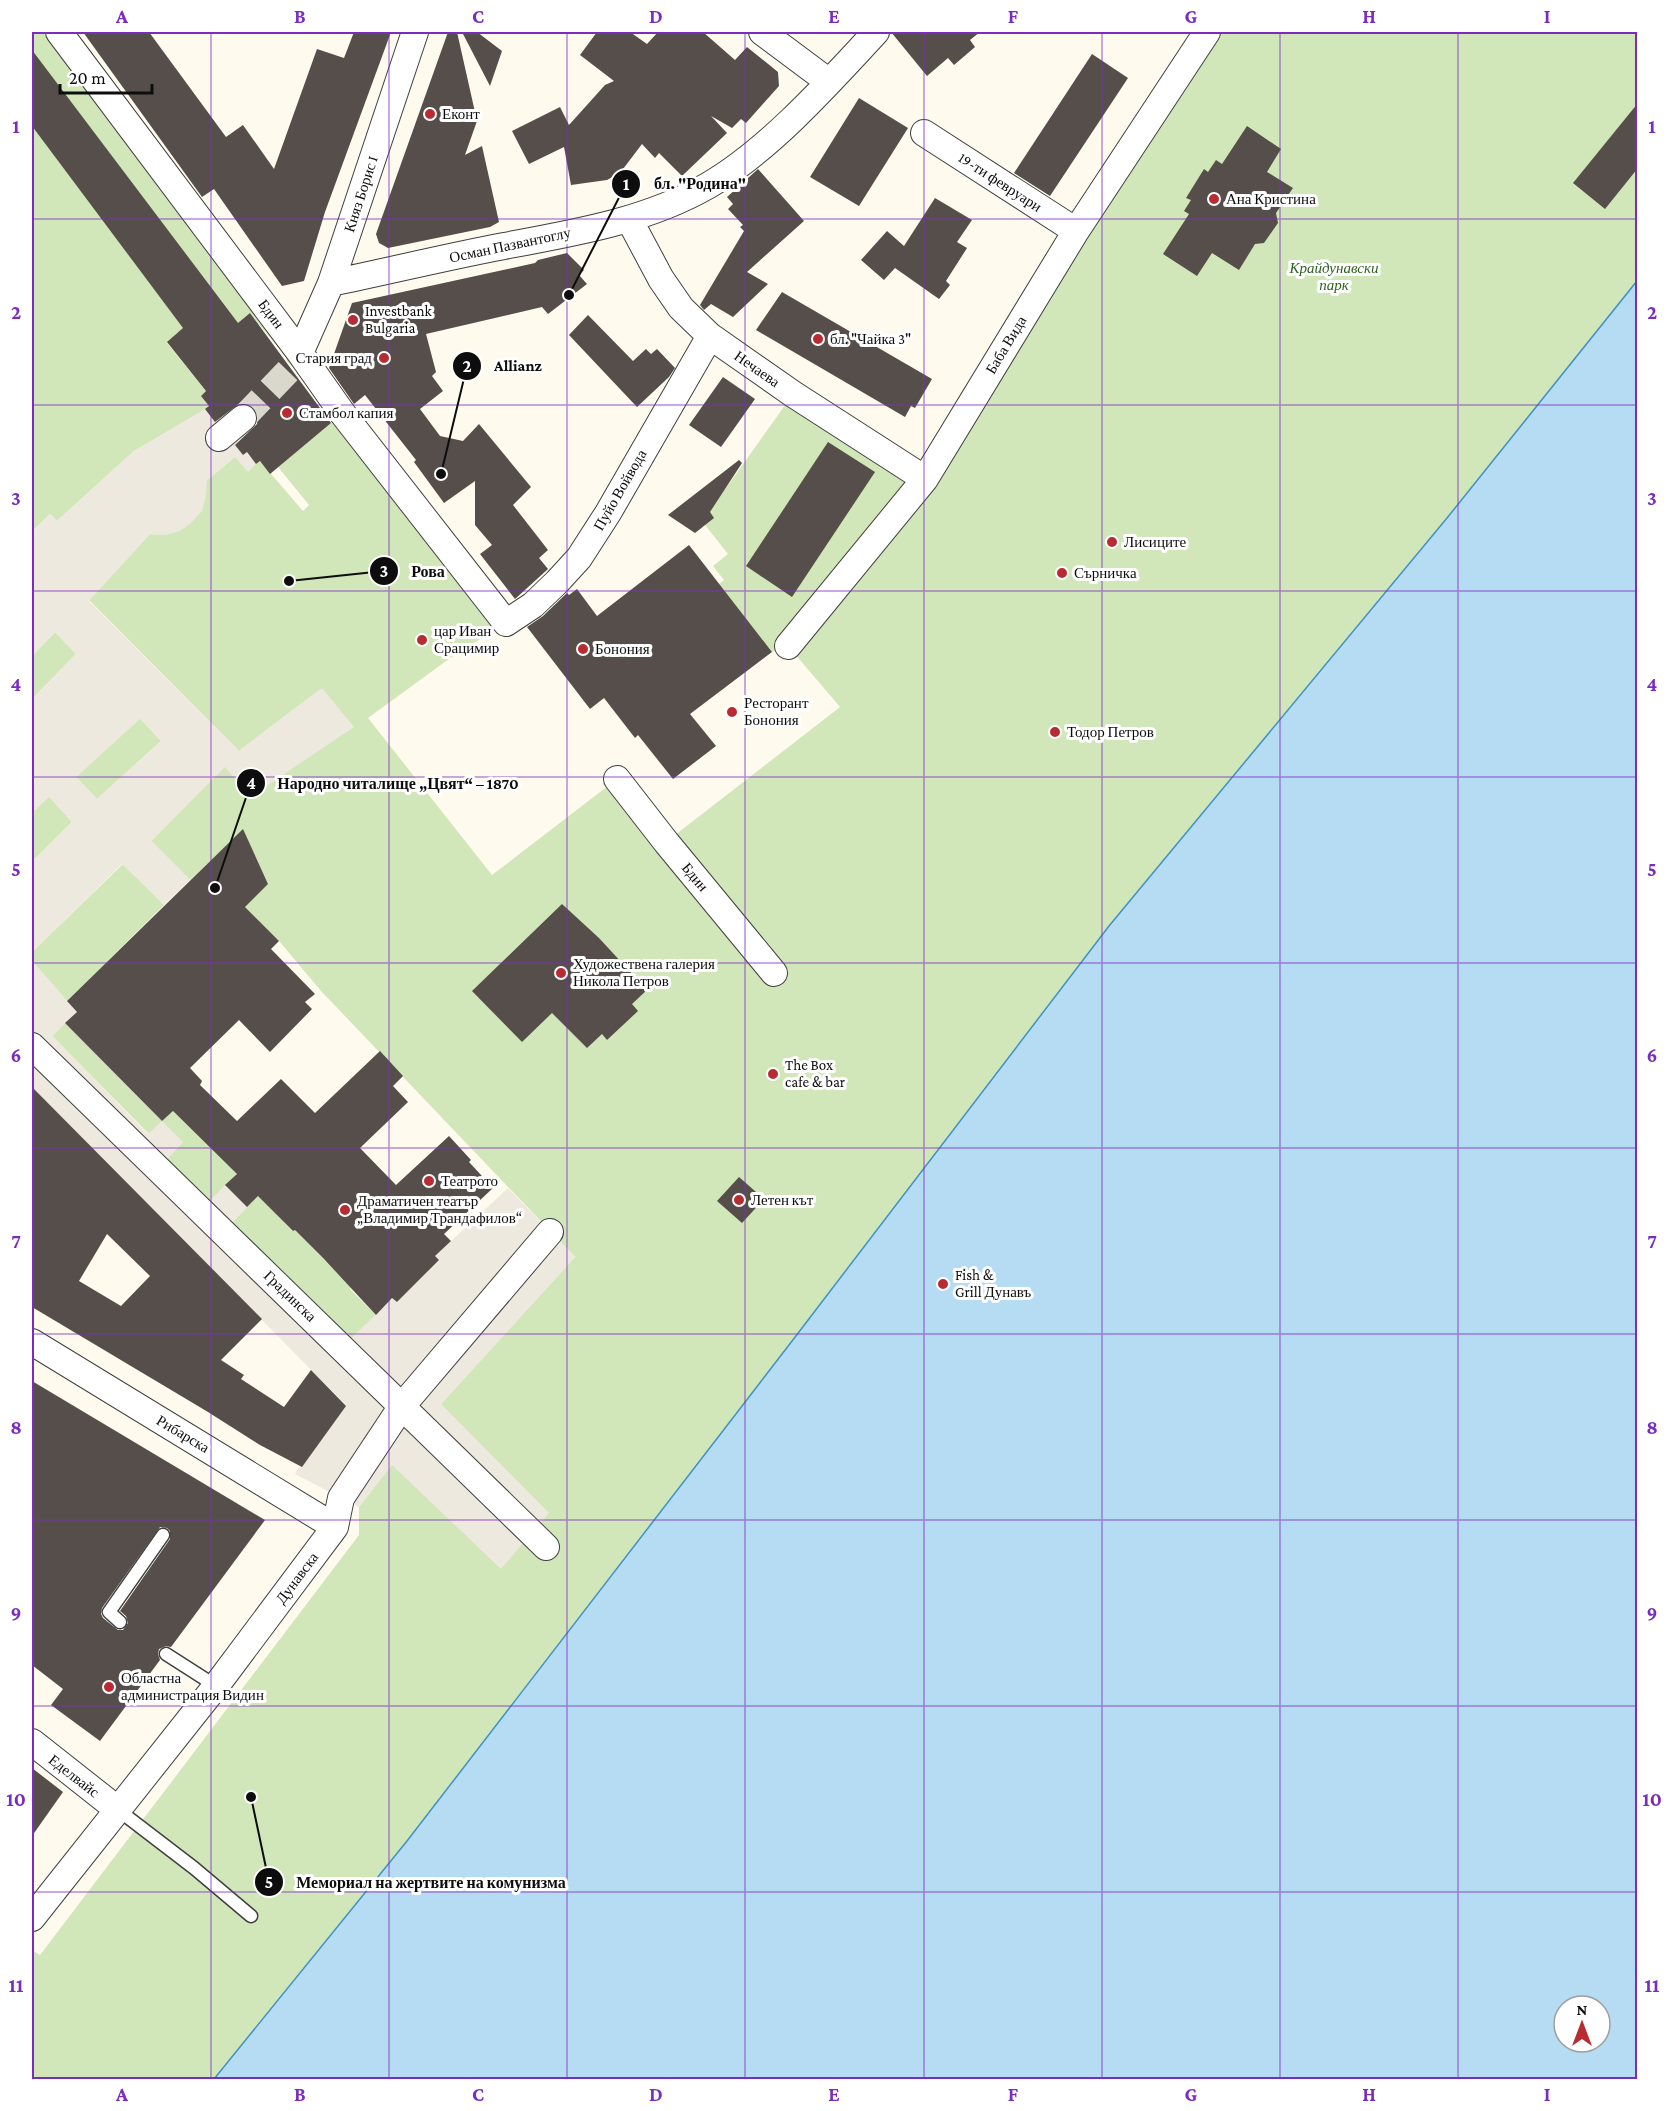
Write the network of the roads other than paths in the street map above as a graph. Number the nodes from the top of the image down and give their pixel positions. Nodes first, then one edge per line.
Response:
1 (59, 32) edge
2 (415, 32) edge
3 (762, 32) edge
4 (876, 32) edge
5 (1207, 32) edge
6 (829, 82) junction
7 (924, 133) dead end
8 (628, 219) junction
9 (1076, 231) junction
10 (331, 283) junction
11 (710, 336) junction
12 (298, 359) junction
13 (243, 418) tunnel mouth
14 (219, 438) dead end
15 (925, 478) junction
16 (506, 623) joint
17 (788, 646) dead end
18 (618, 779) dead end
19 (774, 973) dead end
20 (32, 1046) edge
21 (550, 1232) dead end
22 (32, 1342) edge
23 (402, 1406) junction
24 (335, 1527) junction
25 (163, 1535) dead end
26 (546, 1547) dead end
27 (120, 1622) dead end
28 (166, 1654) dead end
29 (216, 1686) junction
30 (32, 1742) edge
31 (117, 1809) junction
32 (251, 1916) dead end
33 (32, 1918) edge

1 - 12 street, Бдин
2 - 10 street, Княз Борис I
3 - 6 street
4 - 6 street, Осман Пазвантоглу
5 - 9 street, Баба Вида
6 - 8 street, Осман Пазвантоглу
7 - 9 street, 19-ти февруари
8 - 10 street, Осман Пазвантоглу
8 - 11 street, Нечаева
9 - 15 street, Баба Вида
10 - 12 street, Княз Борис I
11 - 15 street, Нечаева
11 - 16 street, Пуйо Войвода
12 - 16 street, Бдин
13 - 14 street
15 - 17 street, Баба Вида
18 - 19 street, Бдин
20 - 23 street, Градинска
21 - 23 street, Дунавска
22 - 24 street, Рибарска
23 - 24 street, Дунавска
23 - 26 street, Градинска
24 - 29 street, Дунавска
25 - 27 lane
28 - 29 lane
29 - 31 street, Дунавска
30 - 31 street, Еделвайс
31 - 32 lane
31 - 33 street, Дунавска

